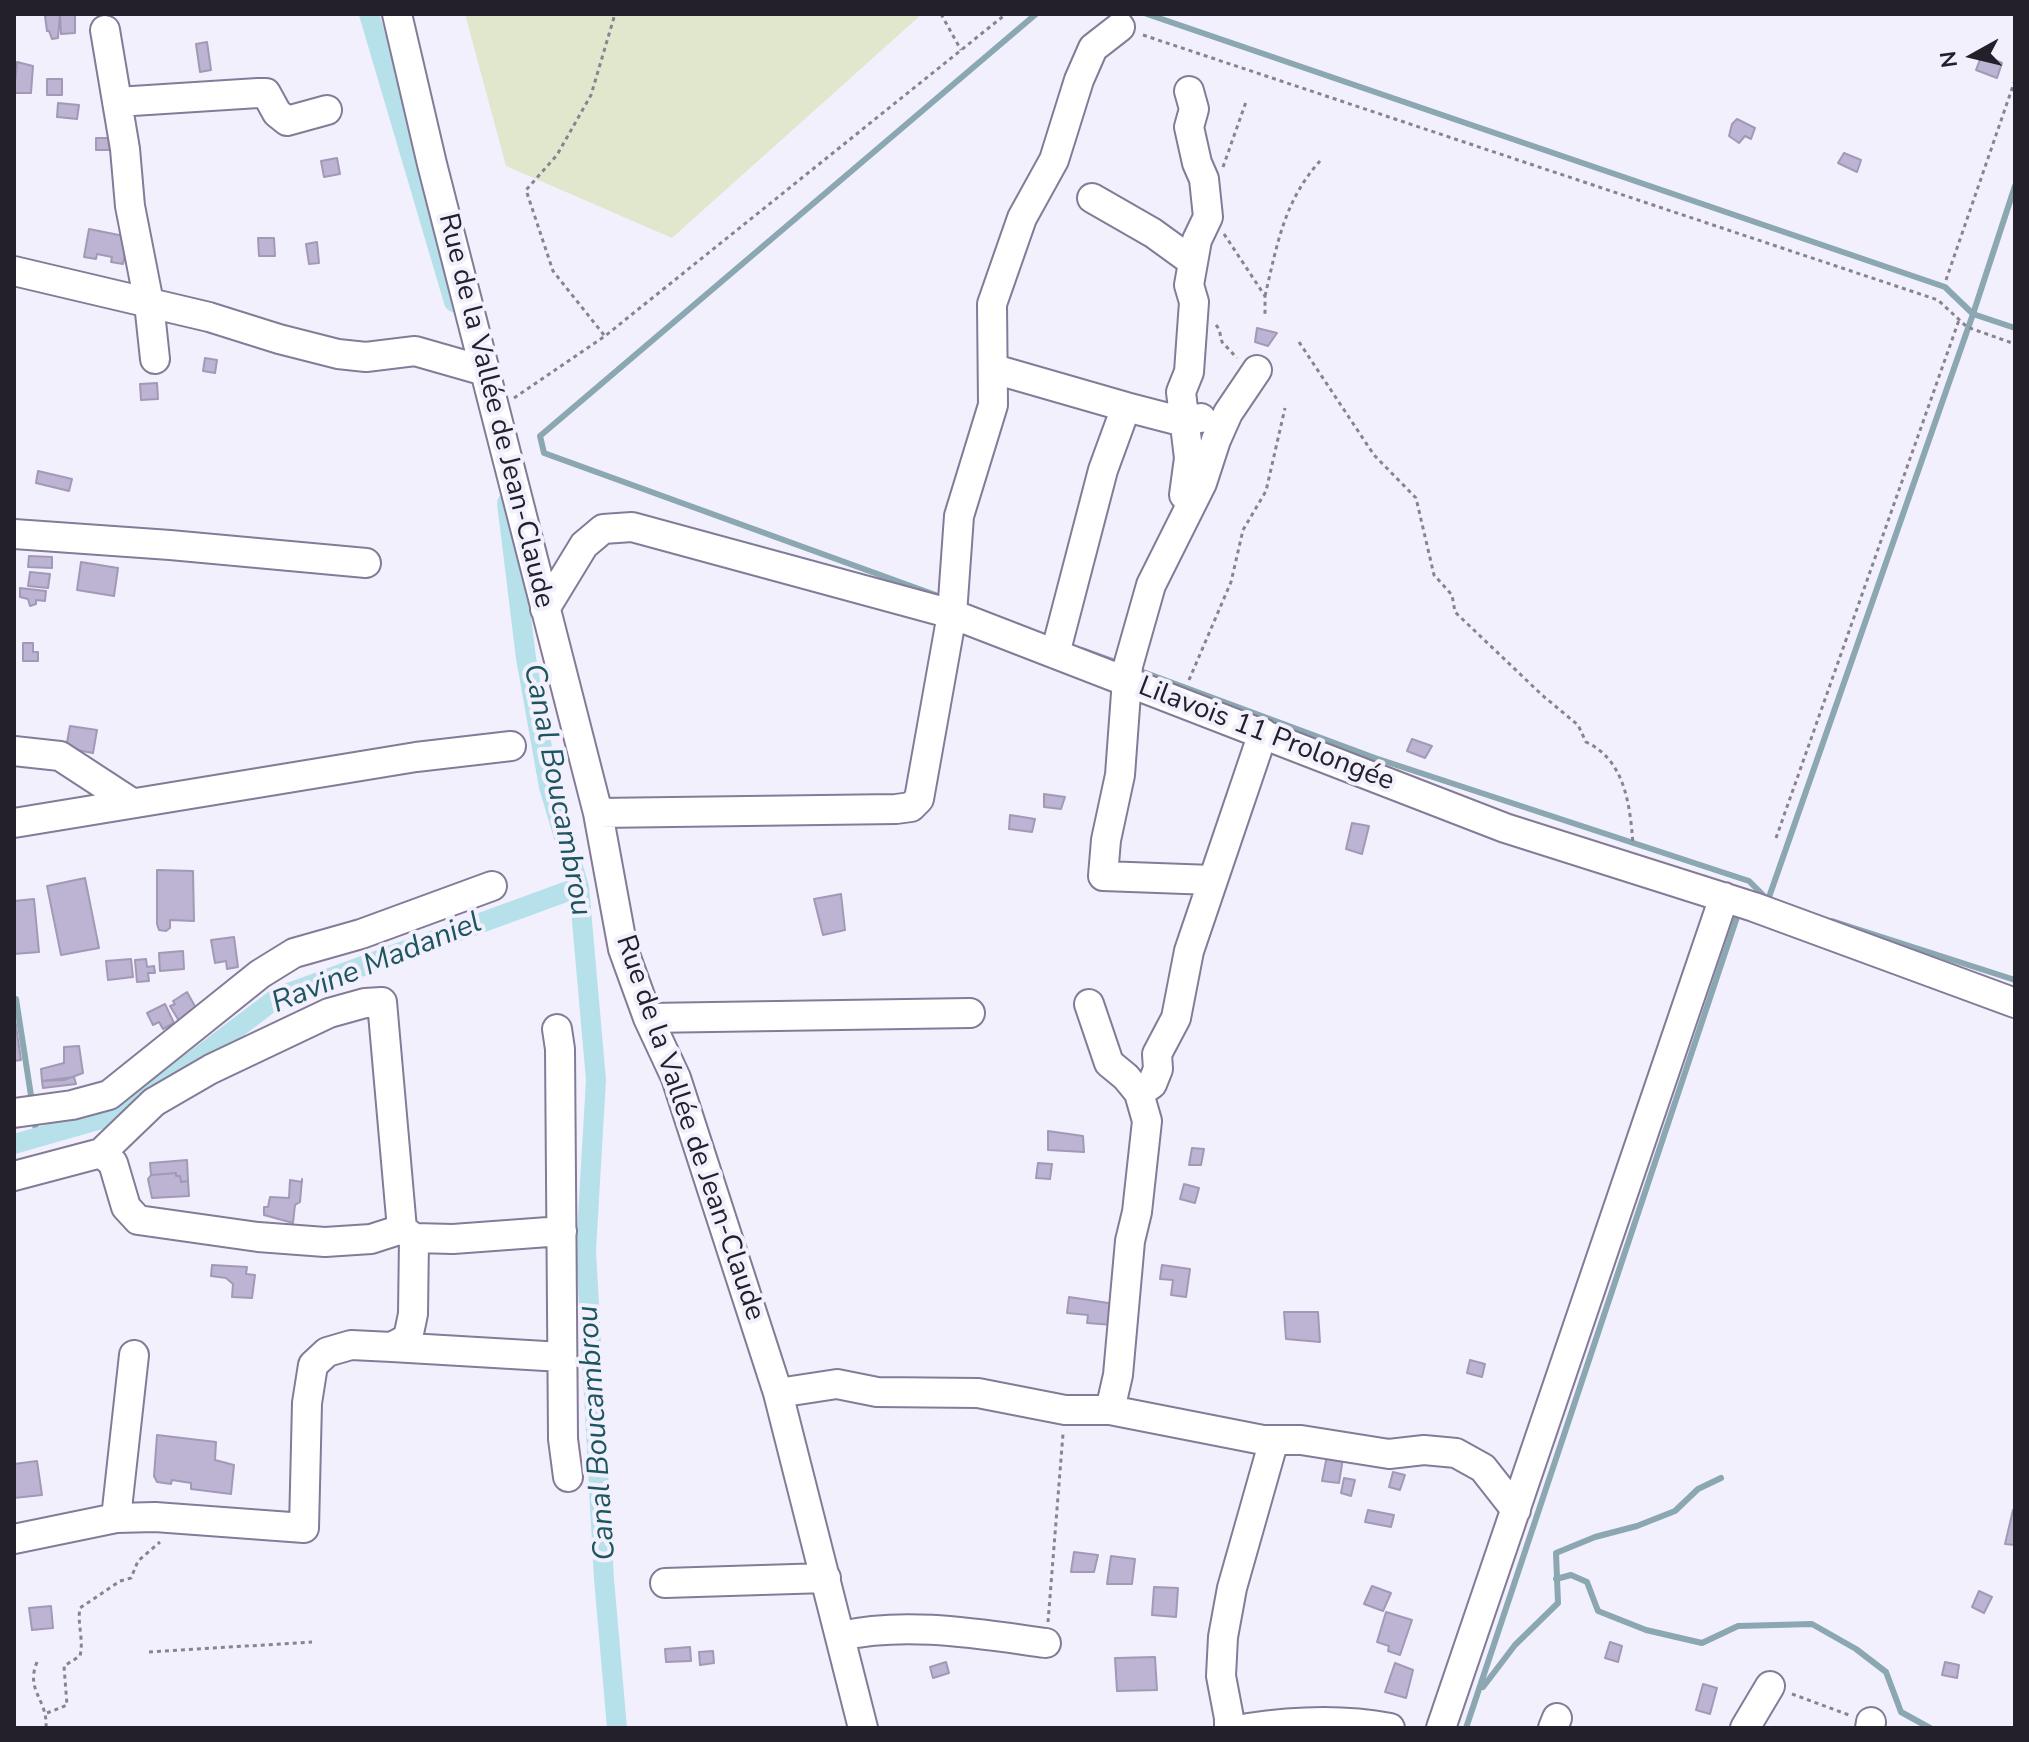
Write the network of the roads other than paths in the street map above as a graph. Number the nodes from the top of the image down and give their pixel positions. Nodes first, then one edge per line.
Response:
1 (397, 14) edge
2 (1120, 27) road end
3 (105, 30) dead end
4 (1189, 91) dead end
5 (117, 102) junction
6 (327, 110) dead end
7 (1092, 198) dead end
8 (1193, 262) junction
9 (14, 271) edge
10 (149, 303) junction
11 (155, 359) dead end
12 (994, 369) junction
13 (485, 371) junction
14 (1255, 374) road end
15 (1126, 407) junction
16 (1184, 421) junction
17 (1223, 422) junction
18 (1180, 528) junction
19 (14, 534) edge
20 (366, 563) dead end
21 (545, 609) junction
22 (952, 614) junction
23 (1055, 654) junction
24 (1127, 682) junction
25 (1263, 733) junction
26 (511, 746) dead end
27 (14, 751) edge
28 (132, 803) junction
29 (598, 813) junction
30 (14, 823) edge
31 (1212, 880) junction
32 (492, 886) dead end
33 (1724, 897) junction
34 (2015, 1003) edge
35 (1089, 1004) dead end
36 (970, 1013) dead end
37 (648, 1018) junction
38 (557, 1029) dead end
39 (1139, 1093) junction
40 (14, 1113) edge
41 (101, 1153) junction
42 (14, 1176) edge
43 (562, 1231) junction
44 (408, 1234) junction
45 (392, 1347) junction
46 (134, 1355) dead end
47 (562, 1357) junction
48 (778, 1393) junction
49 (1110, 1410) junction
50 (1274, 1440) junction
51 (568, 1477) dead end
52 (1516, 1510) junction
53 (116, 1518) junction
54 (14, 1539) edge
55 (826, 1578) junction
56 (665, 1583) dead end
57 (841, 1636) junction
58 (1046, 1643) road end
59 (1770, 1686) road end
60 (863, 1728) edge
61 (1229, 1728) edge
62 (1248, 1728) edge
63 (1390, 1728) edge
64 (1441, 1728) edge
65 (1745, 1728) edge

1 - 13 street, Rue de la Vallée de Jean-Claude
2 - 12 street
3 - 5 street
4 - 8 street
5 - 6 street
5 - 10 street
7 - 8 street
8 - 16 street
9 - 10 street
10 - 11 street
10 - 13 street
12 - 15 street
12 - 22 street
13 - 21 street, Rue de la Vallée de Jean-Claude
14 - 17 street
15 - 16 street
15 - 23 street
16 - 17 street
16 - 18 street
17 - 18 street
18 - 24 street
19 - 20 street
21 - 22 street, Lilavois 11 Prolongée
21 - 29 street, Rue de la Vallée de Jean-Claude
22 - 23 street, Lilavois 11 Prolongée
22 - 29 street
23 - 24 street, Lilavois 11 Prolongée
24 - 25 street, Lilavois 11 Prolongée
24 - 31 street
25 - 31 street
25 - 33 street, Lilavois 11 Prolongée
26 - 28 street
27 - 28 street
28 - 30 street
29 - 37 street, Rue de la Vallée de Jean-Claude
31 - 39 street
32 - 40 street
33 - 34 street, Lilavois 11 Prolongée
33 - 52 street
35 - 39 street
36 - 37 street
37 - 48 street, Rue de la Vallée de Jean-Claude
38 - 43 street
39 - 49 street
41 - 42 street
41 - 44 street
41 - 44 street
43 - 44 street
43 - 47 street
44 - 45 street
45 - 47 street
45 - 53 street
46 - 53 street
47 - 51 street
48 - 49 street
48 - 55 street, Rue de la Vallée de Jean-Claude
49 - 50 street
50 - 52 street
50 - 61 street
52 - 64 street
53 - 54 street
55 - 56 street
55 - 57 street, Rue de la Vallée de Jean-Claude
57 - 58 street
57 - 60 street, Rue de la Vallée de Jean-Claude
59 - 65 street
62 - 63 street

